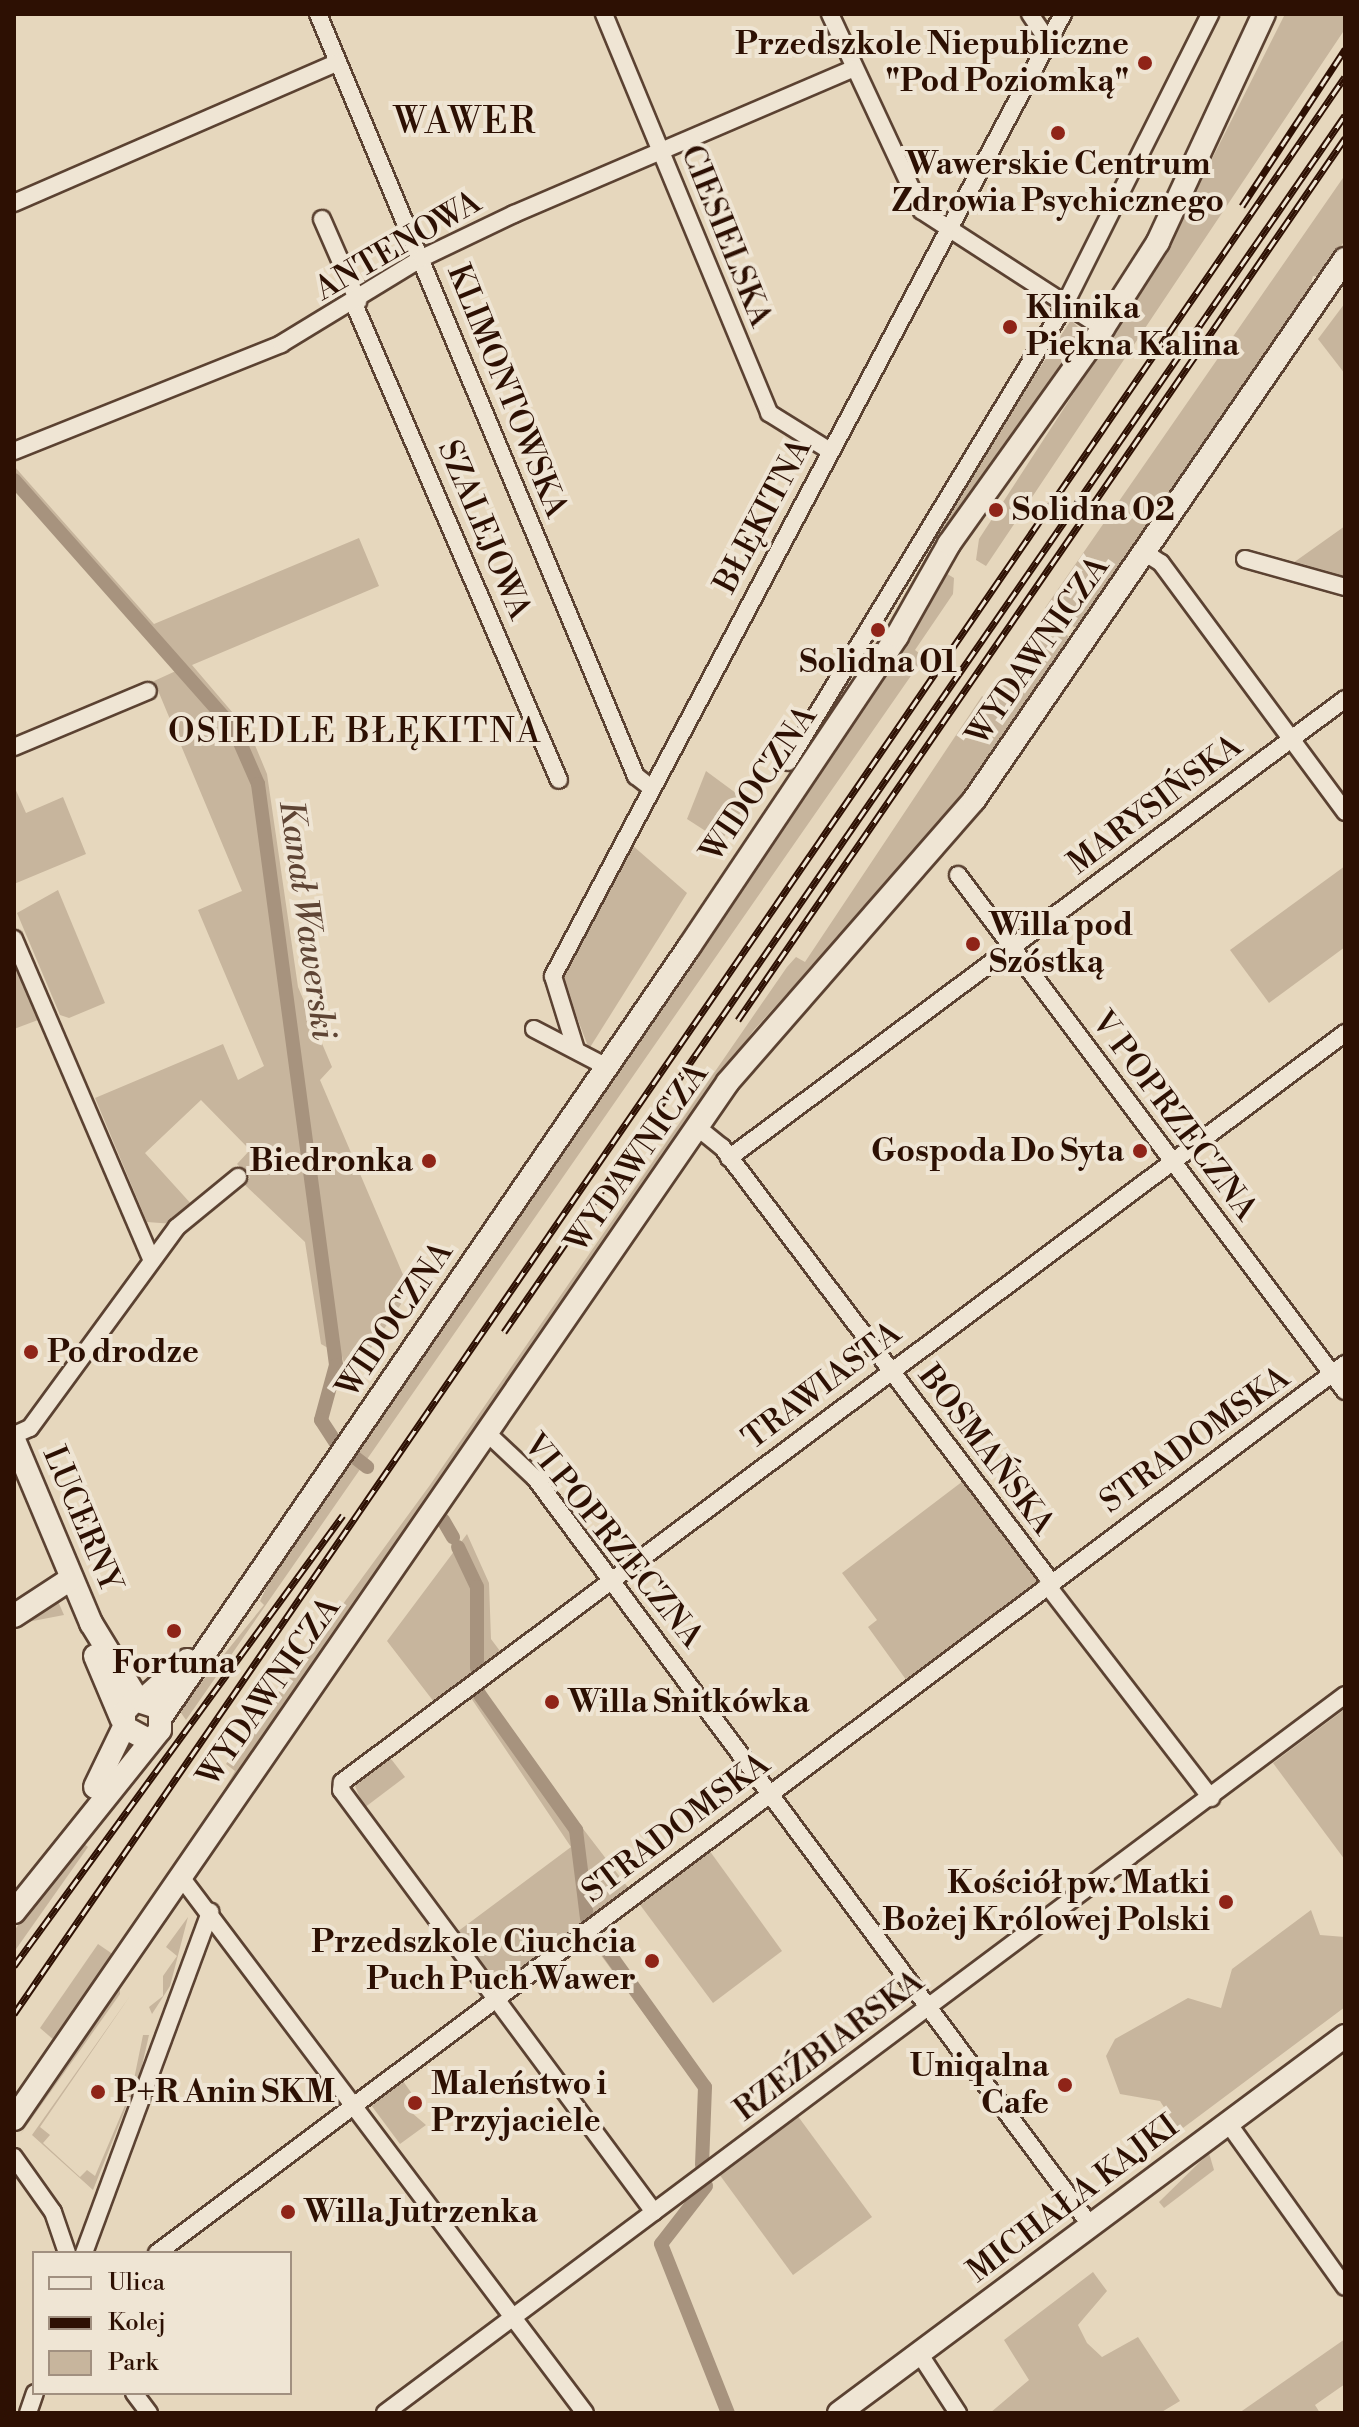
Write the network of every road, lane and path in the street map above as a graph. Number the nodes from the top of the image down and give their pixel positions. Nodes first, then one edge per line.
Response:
1 (318, 14) edge
2 (604, 14) edge
3 (830, 14) edge
4 (1030, 14) edge
5 (1063, 14) edge
6 (1210, 14) edge
7 (1264, 14) edge
8 (1048, 41) junction
9 (338, 62) junction
10 (853, 69) junction
11 (660, 150) junction
12 (14, 203) edge
13 (322, 219) dead end
14 (947, 230) junction
15 (422, 258) junction
16 (1345, 259) edge
17 (356, 302) junction
18 (1065, 306) junction
19 (1103, 328) junction
20 (14, 451) edge
21 (830, 451) junction
22 (1144, 552) junction
23 (1245, 559) dead end
24 (1345, 587) edge
25 (148, 691) dead end
26 (1345, 699) edge
27 (1291, 739) junction
28 (14, 747) edge
29 (788, 762) dead end
30 (559, 780) dead end
31 (649, 786) junction
32 (1345, 812) edge
33 (958, 875) dead end
34 (14, 939) edge
35 (1012, 946) junction
36 (534, 1029) dead end
37 (1345, 1033) edge
38 (576, 1050) junction
39 (607, 1067) junction
40 (697, 1127) junction
41 (729, 1158) junction
42 (1173, 1161) junction
43 (238, 1177) dead end
44 (151, 1259) junction
45 (891, 1368) junction
46 (1339, 1369) edge
47 (1345, 1391) edge
48 (487, 1433) junction
49 (14, 1438) edge
50 (265, 1566) junction
51 (72, 1578) junction
52 (612, 1580) junction
53 (1049, 1584) junction
54 (14, 1616) edge
55 (108, 1672) junction
56 (1345, 1695) edge
57 (141, 1699) junction
58 (163, 1714) junction
59 (123, 1724) junction
60 (147, 1739) junction
61 (771, 1794) junction
62 (1211, 1798) junction
63 (54, 1856) junction
64 (181, 1877) junction
65 (14, 1912) edge
66 (210, 1912) junction
67 (495, 1997) junction
68 (928, 2007) junction
69 (1345, 2036) edge
70 (355, 2104) junction
71 (14, 2119) edge
72 (1228, 2123) junction
73 (14, 2157) edge
74 (654, 2212) junction
75 (1091, 2226) junction
76 (66, 2251) edge
77 (85, 2251) edge
78 (160, 2251) edge
79 (1345, 2287) edge
80 (514, 2317) junction
81 (919, 2353) junction
82 (136, 2395) edge
83 (149, 2413) edge
84 (385, 2413) edge
85 (585, 2413) edge
86 (839, 2413) edge
87 (958, 2413) edge

1 - 9 street, KLIMONTOWSKA
2 - 11 street, CIESIELSKA
3 - 10 street
4 - 8 street
5 - 8 street, BŁĘKITNA
6 - 18 street, WIDOCZNA
7 - 19 main road, WIDOCZNA
8 - 14 street, BŁĘKITNA
9 - 12 street
9 - 15 street, KLIMONTOWSKA
10 - 11 street, ANTENOWA
10 - 14 street
11 - 15 street, ANTENOWA
11 - 21 street, CIESIELSKA
13 - 17 street, SZALEJOWA
14 - 18 street
14 - 21 street, BŁĘKITNA
15 - 17 street, ANTENOWA
15 - 31 street, KLIMONTOWSKA
16 - 22 main road, WYDAWNICZA
17 - 20 street, ANTENOWA
17 - 30 street, SZALEJOWA
18 - 19 street
18 - 29 street, WIDOCZNA
19 - 39 main road, WIDOCZNA
21 - 31 street, BŁĘKITNA
22 - 27 street
22 - 40 main road, WYDAWNICZA
23 - 24 street
25 - 28 street
26 - 27 street, MARYSIŃSKA
27 - 32 street
27 - 35 street, MARYSIŃSKA
31 - 38 street, BŁĘKITNA
33 - 35 street, V POPRZECZNA
34 - 44 street
35 - 41 street, MARYSIŃSKA
35 - 42 street, V POPRZECZNA
36 - 38 street
37 - 42 street, TRAWIASTA
38 - 39 street
39 - 50 main road, WIDOCZNA
40 - 41 street, BOSMAŃSKA
40 - 48 main road, WYDAWNICZA
41 - 45 street, BOSMAŃSKA
42 - 45 street, TRAWIASTA
42 - 46 street, V POPRZECZNA
43 - 44 street
44 - 49 street
45 - 52 street, TRAWIASTA
45 - 53 street, BOSMAŃSKA
46 - 47 street, V POPRZECZNA
46 - 53 street, STRADOMSKA
48 - 52 street, VI POPRZECZNA
48 - 64 main road, WYDAWNICZA
49 - 51 main road, LUCERNY
50 - 57 main road, WIDOCZNA
50 - 58 main road, WIDOCZNA
51 - 54 main road
51 - 55 main road, LUCERNY
52 - 61 street, VI POPRZECZNA
52 - 67 street, TRAWIASTA
53 - 61 street, STRADOMSKA
53 - 62 street, BOSMAŃSKA
55 - 57 main road, LUCERNY
55 - 59 main road, LUCERNY
56 - 62 street, RZEŹBIARSKA
57 - 58 main road, LUCERNY
57 - 59 main road, WIDOCZNA
58 - 60 main road, WIDOCZNA
59 - 60 main road
59 - 63 main road, WIDOCZNA
60 - 63 main road, WIDOCZNA
61 - 67 street, STRADOMSKA
61 - 68 street, VI POPRZECZNA
62 - 68 street, RZEŹBIARSKA
63 - 65 main road
64 - 66 street
64 - 71 main road, WYDAWNICZA
66 - 70 street
66 - 77 street
67 - 70 street, STRADOMSKA
67 - 74 street
68 - 74 street, RZEŹBIARSKA
68 - 75 street, VI POPRZECZNA
69 - 72 main road, MICHAŁA KAJKI
70 - 78 street, STRADOMSKA
70 - 80 street
72 - 75 main road, MICHAŁA KAJKI
72 - 79 street
73 - 76 street
74 - 80 street, RZEŹBIARSKA
75 - 81 main road, MICHAŁA KAJKI
80 - 84 street, RZEŹBIARSKA
80 - 85 street
81 - 86 main road, MICHAŁA KAJKI
81 - 87 street
82 - 83 street

